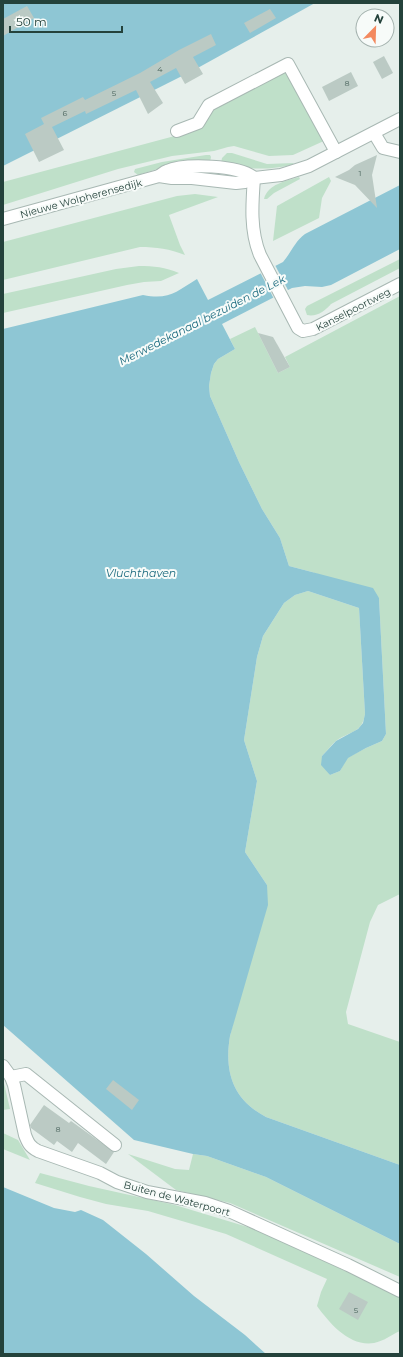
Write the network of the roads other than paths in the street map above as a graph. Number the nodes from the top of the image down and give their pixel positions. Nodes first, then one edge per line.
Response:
1 (400, 119) edge
2 (178, 131) dead end
3 (374, 133) junction
4 (336, 152) junction
5 (400, 152) edge
6 (254, 178) junction
7 (3, 219) edge
8 (400, 284) edge
9 (3, 1066) edge
10 (11, 1077) junction
11 (115, 1145) dead end
12 (400, 1291) edge

1 - 3 street, Nieuwe Wolpherensedijk
2 - 4 street
3 - 4 street, Nieuwe Wolpherensedijk
3 - 5 street
4 - 6 street, Nieuwe Wolpherensedijk
6 - 7 street, Nieuwe Wolpherensedijk
6 - 8 street, Kanselpoortweg
9 - 10 street, Buiten de Waterpoort
10 - 11 street
10 - 12 street, Buiten de Waterpoort

